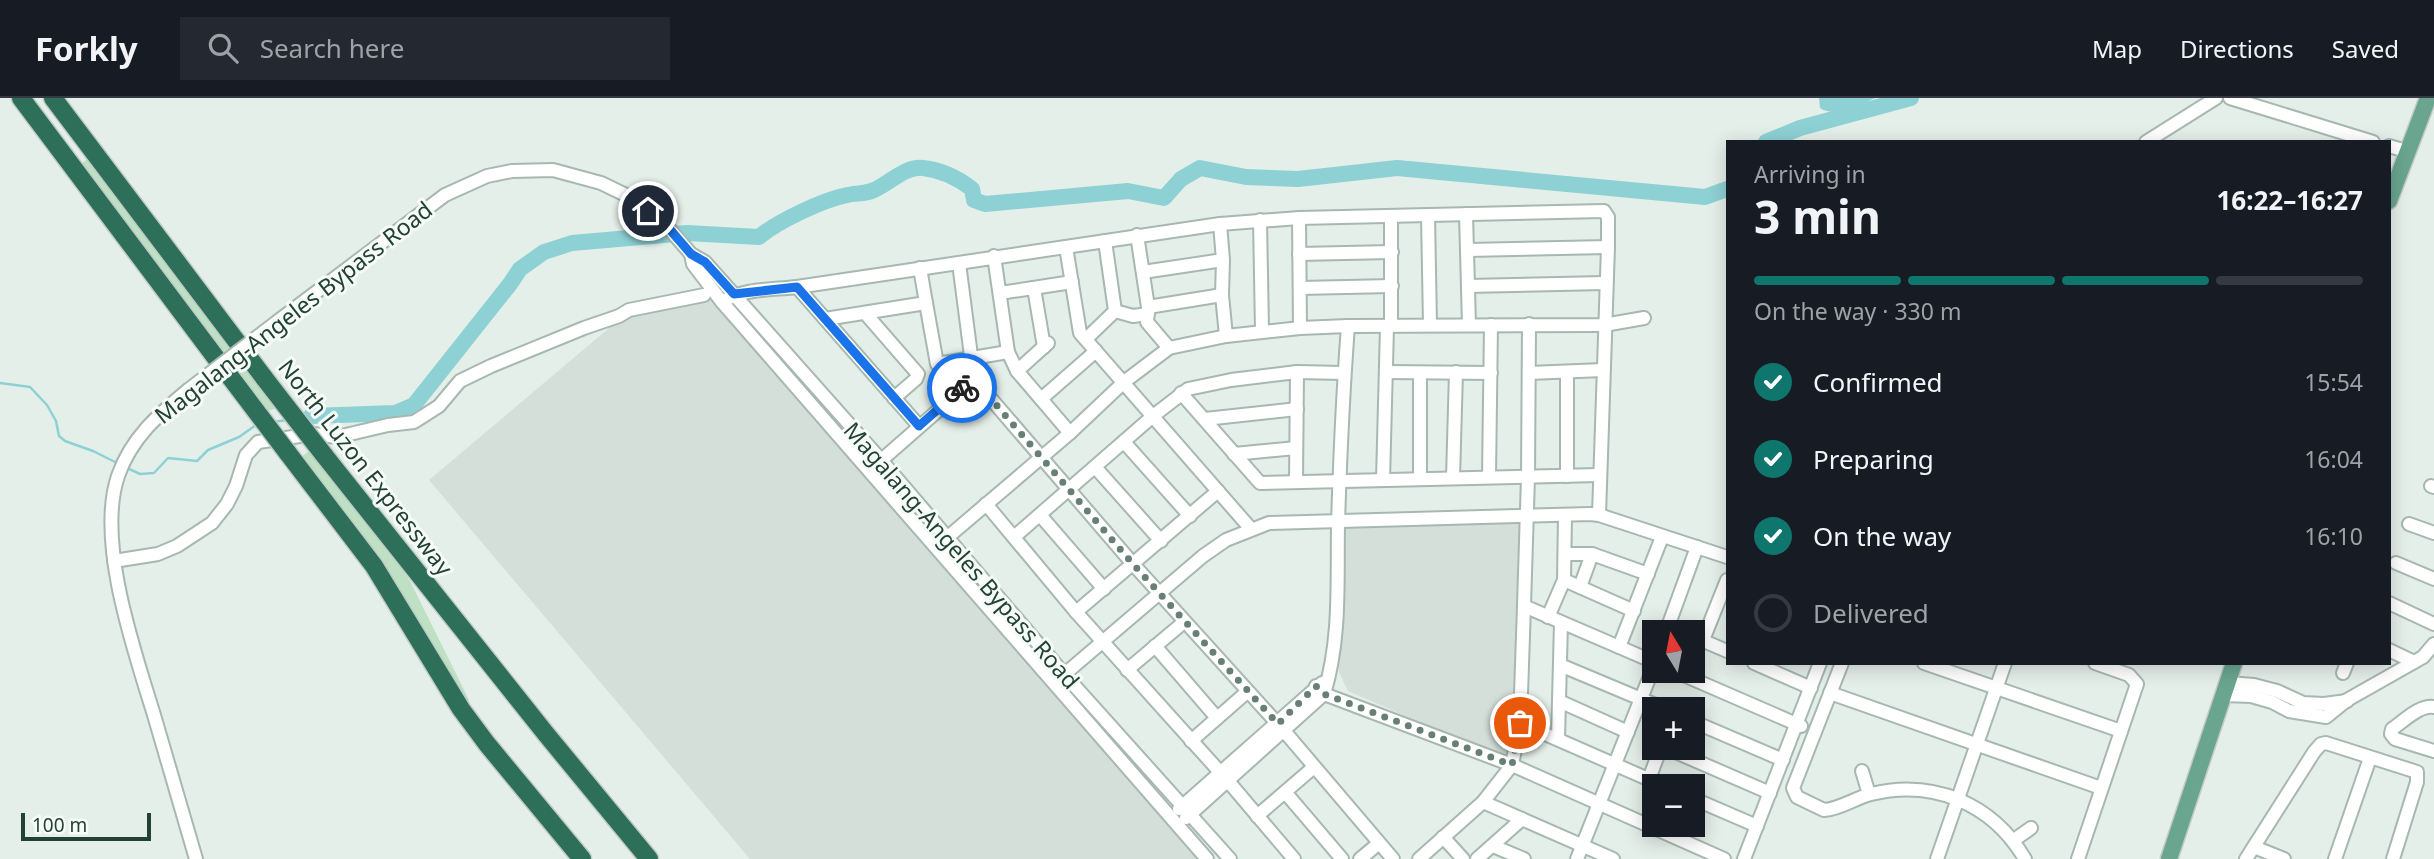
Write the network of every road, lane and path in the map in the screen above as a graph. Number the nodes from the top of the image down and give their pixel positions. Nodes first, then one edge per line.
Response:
1 (20, 98) edge
2 (53, 98) edge
3 (63, 98) edge
4 (2216, 98) edge
5 (2230, 98) edge
6 (2430, 104) edge
7 (75, 128) junction
8 (2149, 140) edge
9 (2366, 140) edge
10 (2391, 147) edge
11 (2406, 151) junction
12 (2391, 195) edge
13 (1466, 214) junction
14 (1428, 215) junction
15 (1391, 216) junction
16 (1299, 218) junction
17 (1260, 220) junction
18 (1220, 224) junction
19 (1137, 235) junction
20 (1105, 240) junction
21 (1066, 247) junction
22 (1608, 247) junction
23 (1468, 250) junction
24 (1392, 253) junction
25 (1299, 254) junction
26 (994, 256) junction
27 (1223, 260) junction
28 (959, 263) junction
29 (920, 268) junction
30 (1143, 272) junction
31 (1072, 282) junction
32 (1605, 283) junction
33 (1392, 286) junction
34 (1468, 286) junction
35 (797, 287) junction
36 (1034, 288) junction
37 (1300, 288) junction
38 (1000, 293) junction
39 (704, 295) dead end
40 (1222, 295) junction
41 (728, 298) junction
42 (926, 303) junction
43 (1115, 311) junction
44 (1148, 311) junction
45 (865, 313) junction
46 (1644, 318) dead end
47 (825, 319) junction
48 (1530, 324) junction
49 (1430, 325) junction
50 (1469, 325) junction
51 (1491, 325) junction
52 (1604, 325) junction
53 (1348, 326) junction
54 (1389, 326) junction
55 (1300, 328) junction
56 (1262, 330) junction
57 (1226, 336) junction
58 (1086, 339) junction
59 (1169, 348) junction
60 (1096, 351) junction
61 (1008, 352) junction
62 (972, 358) junction
63 (1603, 370) junction
64 (1017, 371) junction
65 (1297, 372) junction
66 (1386, 372) junction
67 (1456, 372) junction
68 (1567, 372) junction
69 (1344, 373) junction
70 (1420, 373) junction
71 (1491, 373) junction
72 (1529, 373) junction
73 (974, 379) junction
74 (1124, 382) junction
75 (1181, 393) junction
76 (894, 398) junction
77 (1041, 400) junction
78 (1297, 410) junction
79 (1153, 416) junction
80 (1205, 419) junction
81 (919, 426) junction
82 (1070, 433) junction
83 (1124, 442) junction
84 (1296, 448) junction
85 (1234, 454) junction
86 (1042, 457) junction
87 (881, 460) junction
88 (1095, 467) junction
89 (870, 471) junction
90 (1599, 475) junction
91 (1567, 476) junction
92 (1489, 477) junction
93 (1453, 478) junction
94 (1528, 478) junction
95 (1383, 480) junction
96 (1420, 480) junction
97 (1340, 481) junction
98 (1296, 482) junction
99 (1069, 489) junction
100 (1218, 491) junction
101 (986, 504) junction
102 (1040, 515) junction
103 (1565, 515) junction
104 (1599, 515) junction
105 (1190, 516) junction
106 (1527, 516) junction
107 (1338, 521) junction
108 (2409, 524) dead end
109 (1251, 529) junction
110 (2434, 533) edge
111 (947, 536) junction
112 (1014, 537) junction
113 (1662, 537) junction
114 (1161, 541) junction
115 (1697, 547) junction
116 (935, 548) junction
117 (1564, 554) junction
118 (1592, 554) junction
119 (1726, 557) edge
120 (114, 561) junction
121 (2396, 563) dead end
122 (1133, 564) junction
123 (1648, 574) junction
124 (2434, 579) edge
125 (1564, 580) junction
126 (1726, 586) edge
127 (1580, 587) junction
128 (1104, 589) junction
129 (1160, 594) junction
130 (2391, 604) edge
131 (1524, 606) junction
132 (1722, 610) edge
133 (1633, 611) junction
134 (1076, 612) junction
135 (1548, 617) junction
136 (1675, 620) edge
137 (1184, 622) junction
138 (1561, 623) junction
139 (2434, 624) edge
140 (1705, 630) edge
141 (1705, 641) edge
142 (1102, 642) junction
143 (2434, 644) edge
144 (1155, 646) junction
145 (1619, 647) junction
146 (1726, 651) edge
147 (2391, 651) edge
148 (1642, 658) edge
149 (2424, 660) edge
150 (1560, 665) junction
151 (1763, 665) edge
152 (1819, 665) edge
153 (1841, 665) edge
154 (1930, 665) edge
155 (2004, 665) edge
156 (2101, 665) edge
157 (2233, 665) edge
158 (1781, 669) edge
159 (1127, 670) junction
160 (1064, 674) junction
161 (1647, 683) edge
162 (1702, 683) edge
163 (1053, 684) junction
164 (1811, 688) junction
165 (1996, 688) junction
166 (2226, 689) junction
167 (1320, 690) junction
168 (1247, 692) junction
169 (1830, 693) junction
170 (1641, 698) junction
171 (1559, 701) junction
172 (2434, 707) edge
173 (1217, 718) junction
174 (1520, 723) junction
175 (1799, 725) junction
176 (1705, 726) edge
177 (1281, 728) junction
178 (2121, 731) junction
179 (1628, 732) junction
180 (1558, 739) junction
181 (1191, 741) junction
182 (1977, 744) junction
183 (2434, 751) edge
184 (2370, 758) junction
185 (1693, 760) edge
186 (1783, 760) junction
187 (1615, 764) junction
188 (1512, 765) junction
189 (1314, 767) junction
190 (1862, 771) dead end
191 (1642, 776) edge
192 (1224, 777) junction
193 (2101, 788) junction
194 (1285, 792) junction
195 (1770, 793) junction
196 (1869, 794) junction
197 (1959, 800) junction
198 (1483, 802) junction
199 (1599, 804) junction
200 (1705, 804) edge
201 (1187, 810) junction
202 (1257, 816) junction
203 (1522, 819) junction
204 (1174, 820) junction
205 (1757, 826) junction
206 (2031, 828) dead end
207 (1444, 837) junction
208 (2014, 840) junction
209 (1378, 844) junction
210 (1493, 846) junction
211 (1582, 846) junction
212 (2254, 847) junction
213 (196, 859) edge
214 (582, 859) edge
215 (649, 859) edge
216 (1207, 859) edge
217 (1230, 859) edge
218 (1294, 859) edge
219 (1342, 859) edge
220 (1360, 859) edge
221 (1393, 859) edge
222 (1419, 859) edge
223 (1463, 859) edge
224 (1477, 859) edge
225 (1524, 859) edge
226 (1577, 859) edge
227 (1613, 859) edge
228 (1724, 859) edge
229 (1744, 859) edge
230 (1937, 859) edge
231 (2025, 859) edge
232 (2078, 859) edge
233 (2169, 859) edge
234 (2246, 859) edge
235 (2284, 859) edge
236 (2335, 859) edge
237 (2393, 859) edge

1 - 214 highway, bridge
2 - 7 highway, North Luzon Expressway
3 - 7 highway
4 - 8 street
5 - 9 street
6 - 11 main road
7 - 215 highway, North Luzon Expressway, bridge
10 - 11 street
11 - 12 main road
13 - 14 street
13 - 22 street
13 - 23 street
14 - 15 street
14 - 49 street
15 - 16 street
15 - 24 street
16 - 17 street
16 - 25 street
17 - 18 street
17 - 56 street
18 - 19 street
18 - 27 street
19 - 20 street
19 - 30 street
20 - 21 street
20 - 43 street
21 - 26 street
21 - 31 street
22 - 23 street
22 - 32 street
23 - 34 street
24 - 25 street
24 - 33 street
25 - 37 street
26 - 28 street
26 - 38 street
27 - 30 street
27 - 40 street
28 - 29 street
28 - 62 street
29 - 35 street
29 - 42 street
30 - 44 street
31 - 36 street
31 - 58 street
32 - 34 street
32 - 52 street
33 - 37 street
33 - 54 street
34 - 50 street
35 - 41 street
35 - 47 street
36 - 38 street
36 - 64 street
37 - 55 street
38 - 61 street
39 - 120 street
40 - 44 street
40 - 57 street
41 - 87 street, Magalang-Angeles Bypass Road
41 - 89 street, Magalang-Angeles Bypass Road
41 - 120 street, Magalang-Angeles Bypass Road, bridge
42 - 45 street
42 - 62 street
43 - 44 street
43 - 58 street
44 - 59 street
45 - 47 street
45 - 76 street
46 - 52 street
47 - 76 street
48 - 51 street
48 - 52 street
48 - 72 street
49 - 50 street
49 - 54 street
50 - 51 street
51 - 71 street
52 - 63 street
53 - 54 street
53 - 55 street
53 - 69 street
54 - 66 street
55 - 56 street
56 - 57 street
57 - 59 street
58 - 60 street
59 - 74 street
60 - 74 street
60 - 77 street
61 - 62 street
61 - 64 street
62 - 73 street
63 - 68 street
63 - 90 street
64 - 77 street
65 - 69 street
65 - 75 street
65 - 78 street
66 - 70 street
66 - 95 street
67 - 70 street
67 - 71 street
67 - 93 street
68 - 72 street
68 - 91 street
69 - 97 street
70 - 96 street
71 - 92 street
72 - 94 street
73 - 81 street
73 - 86 street
74 - 79 street
74 - 82 street
75 - 79 street
75 - 80 street
76 - 81 street
77 - 82 street
78 - 80 street
78 - 84 street
79 - 83 street
79 - 100 street
80 - 85 street
81 - 87 street
82 - 86 street
83 - 88 street
83 - 105 street
84 - 85 street
84 - 98 street
85 - 98 street
86 - 99 street
86 - 101 street
87 - 89 street
87 - 111 street, Magalang-Angeles Bypass Road
88 - 99 street
88 - 114 street
89 - 116 street, Magalang-Angeles Bypass Road
90 - 91 street
90 - 104 street
91 - 94 street
92 - 93 street
92 - 94 street
93 - 96 street
94 - 106 street
95 - 96 street
95 - 97 street
97 - 98 street
97 - 107 street
99 - 102 street
99 - 122 street
100 - 105 street
100 - 109 street
101 - 111 street
101 - 112 street
102 - 112 street
102 - 128 street
103 - 104 street
103 - 106 street
103 - 117 street
104 - 113 street
105 - 114 street
106 - 107 street
106 - 131 street
107 - 109 street
107 - 167 street
108 - 110 street
109 - 129 street
111 - 116 street
111 - 160 street, Magalang-Angeles Bypass Road
112 - 134 street
113 - 115 street
113 - 123 street
114 - 122 street
115 - 119 street
115 - 136 street
116 - 163 street, Magalang-Angeles Bypass Road
117 - 118 street
117 - 125 street
118 - 123 street
118 - 127 street
120 - 213 street, Magalang-Angeles Bypass Road
121 - 124 street
122 - 128 street
122 - 129 street
123 - 133 street
125 - 127 street
125 - 135 street
126 - 132 street
127 - 133 street
128 - 134 street
129 - 137 street
129 - 142 street
130 - 139 street
131 - 135 street
131 - 174 street
132 - 140 street
133 - 145 street
134 - 142 street
135 - 138 street
137 - 144 street
137 - 168 street
138 - 145 street
138 - 150 street
141 - 146 street
142 - 159 street
142 - 160 street
143 - 149 street
144 - 159 street
144 - 173 street
145 - 148 street
147 - 149 street
149 - 166 street
150 - 170 street
150 - 171 street
151 - 158 street
152 - 164 street
153 - 169 street
154 - 165 street
155 - 165 street
156 - 178 street
157 - 166 main road
158 - 164 street
159 - 181 street
160 - 163 street
160 - 201 street, Magalang-Angeles Bypass Road
161 - 170 street
162 - 175 street
163 - 204 street, Magalang-Angeles Bypass Road
164 - 175 street
165 - 178 street
165 - 182 street
166 - 233 main road
167 - 177 street
167 - 188 street
168 - 173 street
168 - 177 street
169 - 182 street
169 - 196 street
170 - 179 street
171 - 179 street
171 - 180 street
172 - 183 street
173 - 181 street
174 - 180 street
174 - 188 street
175 - 186 street
176 - 186 street
177 - 189 street
177 - 192 street
178 - 193 street
179 - 187 street
180 - 187 street
181 - 192 street
182 - 193 street
182 - 197 street
184 - 212 street
184 - 236 street
184 - 237 street
185 - 195 street
186 - 195 street
187 - 191 street
187 - 199 street
188 - 198 street
188 - 199 street
189 - 194 street
189 - 209 street
190 - 196 street
192 - 201 street
192 - 202 street
193 - 232 street
194 - 202 street
194 - 219 street
195 - 205 street
196 - 197 street
197 - 208 street
197 - 230 street
198 - 203 street
198 - 207 street
199 - 211 street
199 - 228 street
200 - 205 street
201 - 204 street
201 - 217 street, Magalang-Angeles Bypass Road
202 - 218 street
203 - 210 street
203 - 211 street
204 - 216 street, Magalang-Angeles Bypass Road
205 - 229 street
206 - 208 street
207 - 222 street
207 - 223 street
208 - 231 street
209 - 220 street
209 - 221 street
210 - 224 street
210 - 225 street
211 - 226 street
211 - 227 street
212 - 234 street
212 - 235 street

